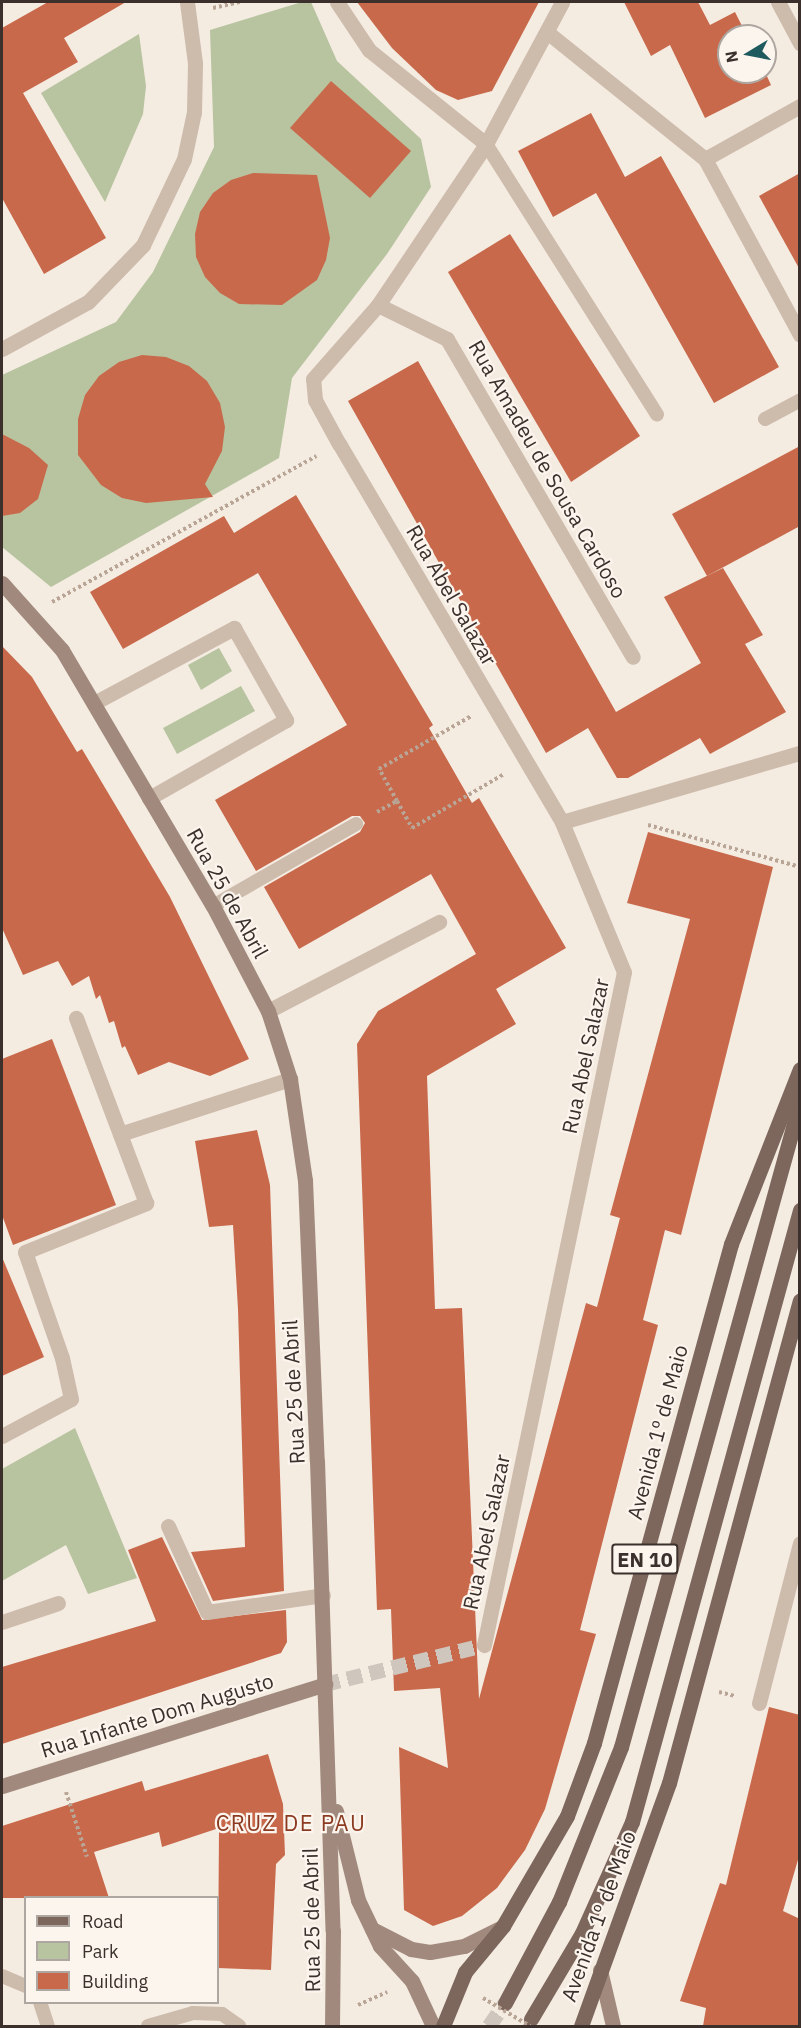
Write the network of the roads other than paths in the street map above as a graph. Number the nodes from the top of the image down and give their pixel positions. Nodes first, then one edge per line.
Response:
1 (187, 2) edge
2 (337, 2) edge
3 (562, 2) edge
4 (778, 2) edge
5 (547, 32) junction
6 (800, 43) edge
7 (800, 106) edge
8 (486, 144) junction
9 (705, 159) junction
10 (378, 305) junction
11 (800, 335) edge
12 (2, 349) edge
13 (800, 400) edge
14 (657, 414) dead end
15 (765, 419) dead end
16 (2, 583) edge
17 (633, 657) dead end
18 (94, 703) junction
19 (800, 753) edge
20 (148, 798) junction
21 (562, 822) junction
22 (356, 824) road end
23 (213, 906) junction
24 (440, 922) dead end
25 (268, 1011) junction
26 (76, 1018) dead end
27 (800, 1069) edge
28 (290, 1079) junction
29 (800, 1102) edge
30 (120, 1134) junction
31 (800, 1210) edge
32 (800, 1300) edge
33 (2, 1436) edge
34 (168, 1526) dead end
35 (800, 1543) edge
36 (323, 1595) junction
37 (792, 1602) edge
38 (58, 1603) dead end
39 (2, 1622) edge
40 (484, 1646) dead end
41 (325, 1684) junction
42 (759, 1703) road end
43 (328, 1776) junction
44 (2, 1786) edge
45 (503, 1926) junction
46 (371, 1929) junction
47 (600, 1970) junction
48 (2, 1976) edge
49 (24, 1985) edge
50 (505, 2003) tunnel mouth
51 (40, 2004) edge
52 (530, 2023) edge
53 (48, 2026) edge
54 (148, 2026) edge
55 (239, 2026) edge
56 (332, 2026) edge
57 (433, 2026) edge
58 (443, 2026) edge
59 (580, 2026) edge
60 (613, 2026) edge

1 - 12 street
2 - 8 street
3 - 5 street
4 - 6 street
5 - 8 street
5 - 9 street
7 - 9 street
8 - 10 street
8 - 14 lane
9 - 11 street
10 - 17 street, Rua Amadeu de Sousa Cardoso
10 - 21 street, Rua Abel Salazar
13 - 15 lane
16 - 18 main road, Rua 25 de Abril
18 - 20 main road, Rua 25 de Abril
18 - 20 street
19 - 21 street
20 - 23 main road, Rua 25 de Abril
21 - 40 street, Rua Abel Salazar
22 - 23 lane
23 - 25 main road, Rua 25 de Abril
24 - 25 street
25 - 28 main road, Rua 25 de Abril
26 - 30 street
27 - 45 main road, Avenida 1º de Maio / EN 10
28 - 30 street
28 - 36 main road, Rua 25 de Abril
29 - 50 main road, EN 10
30 - 33 street
31 - 52 main road, EN 10
32 - 47 main road, Avenida 1º de Maio
34 - 36 street
35 - 37 street
36 - 41 main road, Rua 25 de Abril
37 - 42 street
38 - 39 street
41 - 43 main road, Rua 25 de Abril
41 - 44 main road, Rua Infante Dom Augusto
43 - 46 main road, Rua 25 de Abril
43 - 56 main road, Rua 25 de Abril
45 - 46 main road
45 - 58 main road, Avenida 1º de Maio / EN 10
46 - 57 main road, Rua 25 de Abril
47 - 59 main road, Avenida 1º de Maio
47 - 60 main road
48 - 49 lane
51 - 53 lane
54 - 55 lane

